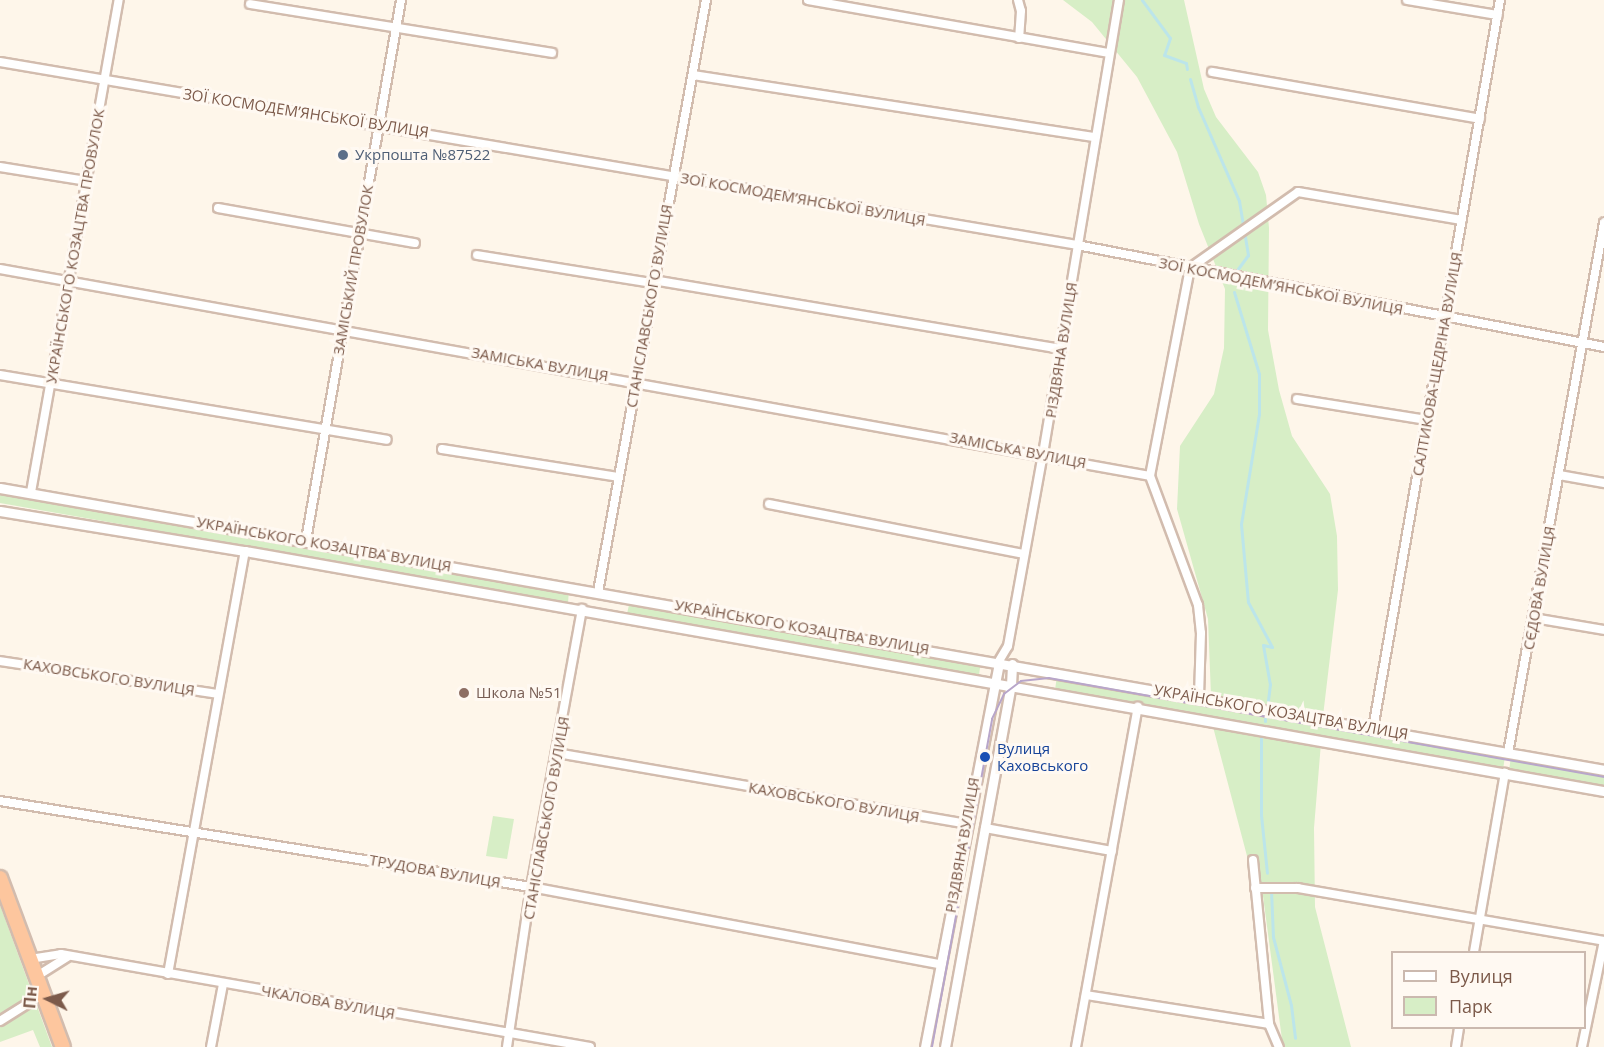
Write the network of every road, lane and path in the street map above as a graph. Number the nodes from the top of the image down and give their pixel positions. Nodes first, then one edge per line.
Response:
1 (119, 0) edge
2 (401, 0) edge
3 (706, 0) edge
4 (808, 0) edge
5 (1018, 0) edge
6 (1119, 0) edge
7 (1407, 0) edge
8 (1500, 0) edge
9 (250, 4) dead end
10 (1498, 15) junction
11 (396, 27) junction
12 (1018, 38) junction
13 (1109, 52) junction
14 (552, 53) dead end
15 (0, 62) edge
16 (1212, 72) dead end
17 (693, 75) junction
18 (104, 80) junction
19 (1480, 119) junction
20 (379, 124) junction
21 (1095, 137) junction
22 (0, 167) edge
23 (673, 177) junction
24 (86, 182) junction
25 (218, 208) dead end
26 (1462, 220) junction
27 (1604, 223) edge
28 (360, 233) junction
29 (416, 243) dead end
30 (1077, 245) junction
31 (477, 255) dead end
32 (1190, 268) junction
33 (0, 269) edge
34 (69, 280) junction
35 (652, 281) junction
36 (1445, 318) junction
37 (343, 328) junction
38 (1582, 343) junction
39 (1604, 347) edge
40 (1061, 349) junction
41 (0, 375) edge
42 (635, 381) junction
43 (50, 383) junction
44 (1297, 399) dead end
45 (1427, 420) junction
46 (325, 430) junction
47 (387, 440) dead end
48 (442, 449) dead end
49 (1043, 454) junction
50 (1558, 475) junction
51 (1150, 476) junction
52 (618, 477) junction
53 (1604, 483) edge
54 (0, 488) edge
55 (31, 492) junction
56 (769, 504) dead end
57 (0, 511) edge
58 (306, 540) junction
59 (245, 551) junction
60 (1024, 554) junction
61 (585, 589) junction
62 (598, 592) junction
63 (582, 609) junction
64 (595, 612) junction
65 (1534, 618) junction
66 (1604, 630) edge
67 (1008, 646) junction
68 (0, 661) edge
69 (999, 662) junction
70 (1012, 664) junction
71 (992, 681) junction
72 (1011, 685) junction
73 (218, 694) junction
74 (1199, 698) junction
75 (1138, 707) junction
76 (1373, 729) junction
77 (557, 753) junction
78 (1508, 753) junction
79 (1604, 770) edge
80 (1505, 773) junction
81 (1604, 791) edge
82 (0, 801) edge
83 (966, 824) junction
84 (985, 828) junction
85 (194, 830) junction
86 (1112, 851) junction
87 (1253, 860) dead end
88 (0, 879) edge
89 (531, 887) junction
90 (1255, 888) junction
91 (1480, 920) junction
92 (1604, 941) edge
93 (1474, 951) edge
94 (67, 957) junction
95 (30, 959) junction
96 (940, 964) junction
97 (168, 975) junction
98 (37, 976) junction
99 (222, 984) junction
100 (43, 994) junction
101 (1086, 995) junction
102 (0, 1021) edge
103 (1269, 1024) junction
104 (1586, 1028) edge
105 (1460, 1029) edge
106 (1586, 1029) edge
107 (509, 1033) junction
108 (63, 1047) edge
109 (212, 1047) edge
110 (507, 1047) edge
111 (590, 1047) edge
112 (925, 1047) edge
113 (945, 1047) edge
114 (1076, 1047) edge
115 (1279, 1047) edge
116 (1456, 1047) edge
117 (1582, 1047) edge

1 - 18 street, УКРАЇНСЬКОГО КОЗАЦТВА ПРОВУЛОК
2 - 11 street, ЗАМІСЬКИЙ ПРОВУЛОК
3 - 17 street, СТАНІСЛАВСЬКОГО ВУЛИЦЯ
4 - 12 street
5 - 12 street
6 - 13 street, РІЗДВЯНА ВУЛИЦЯ
7 - 10 street
8 - 10 street, САЛТИКОВА-ЩЕДРІНА ВУЛИЦЯ
9 - 11 street
10 - 19 street, САЛТИКОВА-ЩЕДРІНА ВУЛИЦЯ
11 - 14 street
11 - 20 street, ЗАМІСЬКИЙ ПРОВУЛОК
12 - 13 street
13 - 21 street, РІЗДВЯНА ВУЛИЦЯ
15 - 18 street, ЗОЇ КОСМОДЕМ’ЯНСЬКОЇ ВУЛИЦЯ
16 - 19 street
17 - 21 street
17 - 23 street, СТАНІСЛАВСЬКОГО ВУЛИЦЯ
18 - 20 street, ЗОЇ КОСМОДЕМ’ЯНСЬКОЇ ВУЛИЦЯ
18 - 24 street, УКРАЇНСЬКОГО КОЗАЦТВА ПРОВУЛОК
19 - 26 street, САЛТИКОВА-ЩЕДРІНА ВУЛИЦЯ
20 - 23 street, ЗОЇ КОСМОДЕМ’ЯНСЬКОЇ ВУЛИЦЯ
20 - 28 street, ЗАМІСЬКИЙ ПРОВУЛОК
21 - 30 street, РІЗДВЯНА ВУЛИЦЯ
22 - 24 street
23 - 30 street, ЗОЇ КОСМОДЕМ’ЯНСЬКОЇ ВУЛИЦЯ
23 - 35 street, СТАНІСЛАВСЬКОГО ВУЛИЦЯ
24 - 34 street, УКРАЇНСЬКОГО КОЗАЦТВА ПРОВУЛОК
25 - 28 street
26 - 32 street
26 - 36 street, САЛТИКОВА-ЩЕДРІНА ВУЛИЦЯ
27 - 38 street, СЄДОВА ВУЛИЦЯ
28 - 29 street
28 - 37 street, ЗАМІСЬКИЙ ПРОВУЛОК
30 - 32 street, ЗОЇ КОСМОДЕМ’ЯНСЬКОЇ ВУЛИЦЯ
30 - 40 street, РІЗДВЯНА ВУЛИЦЯ
31 - 35 street
32 - 36 street, ЗОЇ КОСМОДЕМ’ЯНСЬКОЇ ВУЛИЦЯ
32 - 51 street
33 - 34 street, ЗАМІСЬКА ВУЛИЦЯ
34 - 37 street, ЗАМІСЬКА ВУЛИЦЯ
34 - 43 street, УКРАЇНСЬКОГО КОЗАЦТВА ПРОВУЛОК
35 - 40 street
35 - 42 street, СТАНІСЛАВСЬКОГО ВУЛИЦЯ
36 - 38 street, ЗОЇ КОСМОДЕМ’ЯНСЬКОЇ ВУЛИЦЯ
36 - 45 street, САЛТИКОВА-ЩЕДРІНА ВУЛИЦЯ
37 - 42 street, ЗАМІСЬКА ВУЛИЦЯ
37 - 46 street, ЗАМІСЬКИЙ ПРОВУЛОК
38 - 39 street, ЗОЇ КОСМОДЕМ’ЯНСЬКОЇ ВУЛИЦЯ
38 - 50 street, СЄДОВА ВУЛИЦЯ
40 - 49 street, РІЗДВЯНА ВУЛИЦЯ
41 - 43 street
42 - 49 street, ЗАМІСЬКА ВУЛИЦЯ
42 - 52 street, СТАНІСЛАВСЬКОГО ВУЛИЦЯ
43 - 46 street
43 - 55 street, УКРАЇНСЬКОГО КОЗАЦТВА ПРОВУЛОК
44 - 45 street
45 - 76 street, САЛТИКОВА-ЩЕДРІНА ВУЛИЦЯ
46 - 47 street
46 - 58 street, ЗАМІСЬКИЙ ПРОВУЛОК
48 - 52 street
49 - 51 street, ЗАМІСЬКА ВУЛИЦЯ
49 - 60 street, РІЗДВЯНА ВУЛИЦЯ
50 - 53 street
50 - 65 street, СЄДОВА ВУЛИЦЯ
51 - 74 street
52 - 62 street, СТАНІСЛАВСЬКОГО ВУЛИЦЯ
54 - 55 street, УКРАЇНСЬКОГО КОЗАЦТВА ВУЛИЦЯ
55 - 58 street, УКРАЇНСЬКОГО КОЗАЦТВА ВУЛИЦЯ
56 - 60 street
57 - 59 street, УКРАЇНСЬКОГО КОЗАЦТВА ВУЛИЦЯ
58 - 61 street, УКРАЇНСЬКОГО КОЗАЦТВА ВУЛИЦЯ
59 - 63 street, УКРАЇНСЬКОГО КОЗАЦТВА ВУЛИЦЯ
59 - 73 street
60 - 67 street, РІЗДВЯНА ВУЛИЦЯ
61 - 62 street, УКРАЇНСЬКОГО КОЗАЦТВА ВУЛИЦЯ
61 - 63 street, СТАНІСЛАВСЬКОГО ВУЛИЦЯ
62 - 64 street, СТАНІСЛАВСЬКОГО ВУЛИЦЯ
62 - 69 street, УКРАЇНСЬКОГО КОЗАЦТВА ВУЛИЦЯ
63 - 64 street, УКРАЇНСЬКОГО КОЗАЦТВА ВУЛИЦЯ
63 - 77 street, СТАНІСЛАВСЬКОГО ВУЛИЦЯ
64 - 71 street, УКРАЇНСЬКОГО КОЗАЦТВА ВУЛИЦЯ
65 - 66 street
65 - 78 street, СЄДОВА ВУЛИЦЯ
67 - 69 street, РІЗДВЯНА ВУЛИЦЯ
67 - 70 street, РІЗДВЯНА ВУЛИЦЯ
68 - 73 street, КАХОВСЬКОГО ВУЛИЦЯ
69 - 70 street, УКРАЇНСЬКОГО КОЗАЦТВА ВУЛИЦЯ
69 - 71 street, РІЗДВЯНА ВУЛИЦЯ
70 - 72 street, РІЗДВЯНА ВУЛИЦЯ
70 - 74 street, УКРАЇНСЬКОГО КОЗАЦТВА ВУЛИЦЯ
71 - 72 street, УКРАЇНСЬКОГО КОЗАЦТВА ВУЛИЦЯ
71 - 83 street, РІЗДВЯНА ВУЛИЦЯ
72 - 75 street, УКРАЇНСЬКОГО КОЗАЦТВА ВУЛИЦЯ
72 - 84 street, РІЗДВЯНА ВУЛИЦЯ
73 - 85 street
74 - 76 street, УКРАЇНСЬКОГО КОЗАЦТВА ВУЛИЦЯ
75 - 80 street, УКРАЇНСЬКОГО КОЗАЦТВА ВУЛИЦЯ
75 - 86 street
76 - 78 street, УКРАЇНСЬКОГО КОЗАЦТВА ВУЛИЦЯ
77 - 83 street, КАХОВСЬКОГО ВУЛИЦЯ
77 - 89 street, СТАНІСЛАВСЬКОГО ВУЛИЦЯ
78 - 79 street, УКРАЇНСЬКОГО КОЗАЦТВА ВУЛИЦЯ
78 - 80 street, СЄДОВА ВУЛИЦЯ
80 - 81 street, УКРАЇНСЬКОГО КОЗАЦТВА ВУЛИЦЯ
80 - 91 street, СЄДОВА ВУЛИЦЯ
82 - 85 street, ТРУДОВА ВУЛИЦЯ
83 - 84 street, КАХОВСЬКОГО ВУЛИЦЯ
83 - 96 street, РІЗДВЯНА ВУЛИЦЯ
84 - 86 street, КАХОВСЬКОГО ВУЛИЦЯ
84 - 113 street, РІЗДВЯНА ВУЛИЦЯ
85 - 89 street, ТРУДОВА ВУЛИЦЯ
85 - 97 street
86 - 101 street
87 - 90 street
88 - 95 highway
89 - 96 street, ТРУДОВА ВУЛИЦЯ
89 - 107 street, СТАНІСЛАВСЬКОГО ВУЛИЦЯ
90 - 91 street
90 - 103 street
91 - 92 street
91 - 93 street, СЄДОВА ВУЛИЦЯ
92 - 104 street
94 - 95 street, ЧКАЛОВА ВУЛИЦЯ
94 - 97 street, ЧКАЛОВА ВУЛИЦЯ
94 - 98 street
95 - 98 highway
96 - 112 street, РІЗДВЯНА ВУЛИЦЯ
97 - 99 street, ЧКАЛОВА ВУЛИЦЯ
98 - 100 highway
99 - 107 street, ЧКАЛОВА ВУЛИЦЯ
99 - 109 street
100 - 102 street
100 - 108 highway
101 - 103 street
101 - 114 street
103 - 115 street
105 - 116 street
106 - 117 street
107 - 110 street, СТАНІСЛАВСЬКОГО ВУЛИЦЯ
107 - 111 street, ЧКАЛОВА ВУЛИЦЯ

